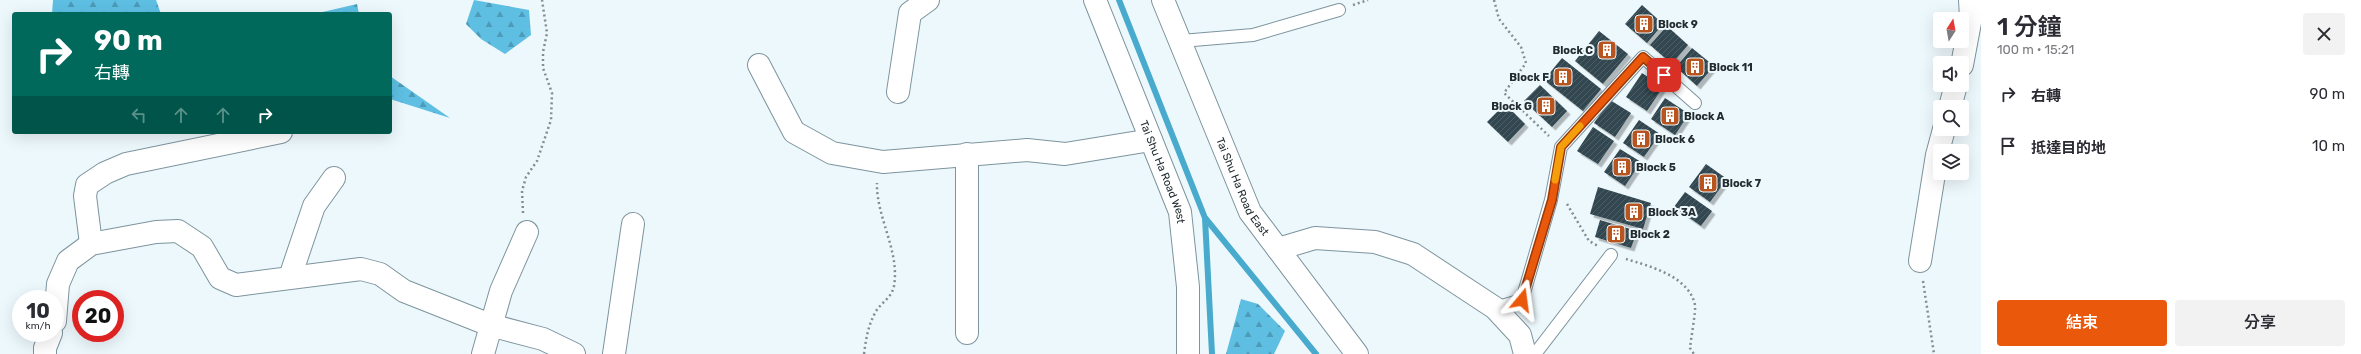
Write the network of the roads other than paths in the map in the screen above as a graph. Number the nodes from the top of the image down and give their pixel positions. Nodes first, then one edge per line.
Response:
1 (928, 0) edge
2 (1095, 0) edge
3 (1163, 0) edge
4 (1970, 0) edge
5 (1339, 10) dead end
6 (1181, 40) junction
7 (1964, 56) edge
8 (759, 65) dead end
9 (898, 92) dead end
10 (1695, 103) dead end
11 (271, 134) edge
12 (1942, 136) edge
13 (1151, 140) junction
14 (967, 154) junction
15 (334, 178) dead end
16 (632, 224) dead end
17 (527, 232) road end
18 (91, 244) junction
19 (1278, 249) junction
20 (1611, 255) road end
21 (1920, 261) road end
22 (290, 277) junction
23 (58, 290) edge
24 (1495, 308) junction
25 (490, 325) junction
26 (967, 333) dead end
27 (47, 342) edge
28 (45, 354) edge
29 (483, 354) edge
30 (574, 354) edge
31 (614, 354) edge
32 (1188, 354) edge
33 (1357, 354) edge
34 (1525, 354) edge
35 (1535, 354) edge

1 - 9 street
2 - 13 street, Tai Shu Ha Road West
3 - 6 street, Tai Shu Ha Road East
4 - 7 street
5 - 6 lane
6 - 19 street, Tai Shu Ha Road East
8 - 14 street
10 - 24 lane
11 - 18 street
12 - 21 street
13 - 14 street
13 - 32 street, Tai Shu Ha Road West
14 - 26 street
15 - 22 street
16 - 31 street
17 - 25 street
18 - 22 street
18 - 23 street
19 - 24 street
19 - 33 street, Tai Shu Ha Road East
20 - 35 lane
22 - 25 street
24 - 34 street
25 - 29 street
25 - 30 street
27 - 28 street

